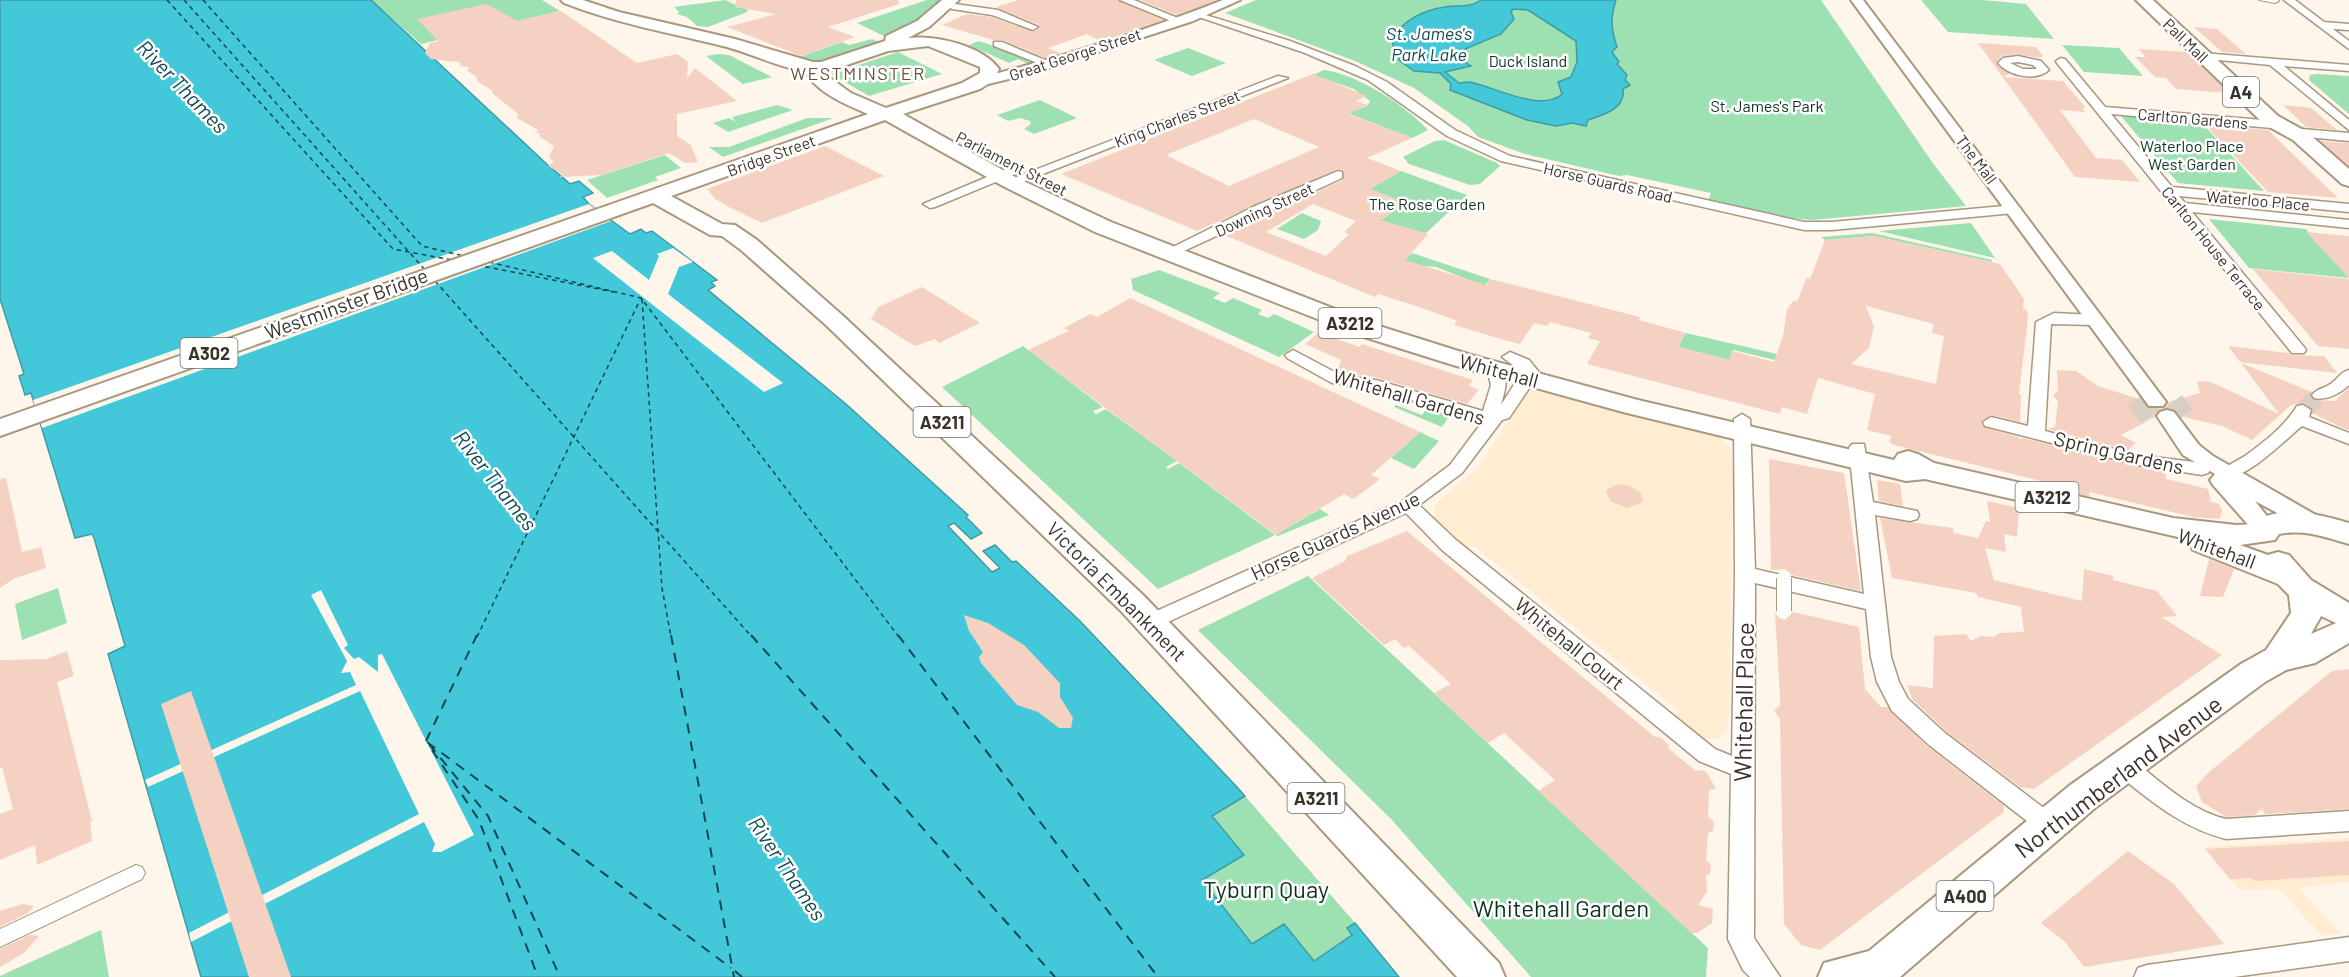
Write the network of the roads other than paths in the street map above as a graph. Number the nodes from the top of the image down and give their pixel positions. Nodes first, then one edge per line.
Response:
1 (569, 0) edge
2 (1125, 0) edge
3 (1153, 0) edge
4 (1234, 0) edge
5 (1857, 0) edge
6 (2144, 0) edge
7 (2154, 0) edge
8 (2262, 0) edge
9 (2284, 1) edge
10 (956, 2) edge
11 (1141, 6) junction
12 (1203, 12) junction
13 (1180, 21) junction
14 (2322, 25) junction
15 (2349, 27) edge
16 (934, 41) junction
17 (886, 46) junction
18 (2349, 46) edge
19 (739, 47) junction
20 (2208, 56) junction
21 (982, 61) junction
22 (2273, 62) junction
23 (1042, 65) junction
24 (823, 67) junction
25 (2043, 68) dead end
26 (2349, 68) edge
27 (1282, 78) dead end
28 (976, 83) junction
29 (825, 86) junction
30 (944, 94) junction
31 (2102, 110) junction
32 (892, 113) junction
33 (2349, 126) edge
34 (2287, 129) junction
35 (2349, 137) edge
36 (1014, 175) junction
37 (1338, 175) dead end
38 (2349, 180) edge
39 (682, 187) junction
40 (2168, 191) junction
41 (2349, 192) edge
42 (655, 196) junction
43 (930, 204) dead end
44 (2181, 207) junction
45 (2349, 208) edge
46 (1108, 209) joint
47 (2014, 209) junction
48 (1088, 220) joint
49 (2349, 224) edge
50 (727, 231) junction
51 (1191, 244) junction
52 (1168, 253) junction
53 (1336, 310) junction
54 (2094, 320) junction
55 (2298, 350) dead end
56 (1293, 355) dead end
57 (1503, 363) junction
58 (2349, 375) edge
59 (1528, 378) junction
60 (2320, 395) tunnel mouth
61 (2164, 413) junction
62 (1494, 418) junction
63 (1991, 422) dead end
64 (1742, 426) junction
65 (0, 428) edge
66 (2036, 433) junction
67 (2349, 439) edge
68 (1859, 455) junction
69 (2202, 469) junction
70 (2230, 473) junction
71 (1408, 504) junction
72 (1866, 507) junction
73 (1910, 515) dead end
74 (2349, 522) edge
75 (2145, 523) junction
76 (2316, 523) junction
77 (2266, 531) junction
78 (2349, 534) edge
79 (1745, 574) junction
80 (1784, 578) dead end
81 (2295, 583) junction
82 (1875, 604) junction
83 (1784, 611) dead end
84 (2349, 616) edge
85 (1150, 622) junction
86 (2349, 631) edge
87 (2278, 659) junction
88 (2125, 767) junction
89 (1741, 768) junction
90 (2349, 820) edge
91 (2049, 825) junction
92 (136, 873) dead end
93 (0, 938) edge
94 (2349, 949) edge
95 (1883, 974) edge
96 (1484, 977) edge
97 (1767, 977) edge
98 (1839, 977) edge
99 (2147, 977) edge

1 - 19 main road
2 - 11 street
3 - 11 street
4 - 12 street, Great George Street
5 - 47 street, The Mall
6 - 20 main road, Pall Mall / A4
7 - 20 main road, Pall Mall / A4
8 - 9 street
9 - 14 street
10 - 16 main road
10 - 17 main road
10 - 23 street
11 - 13 street
12 - 13 street, Great George Street
12 - 47 street, Horse Guards Road
13 - 23 street, Great George Street
14 - 15 street
14 - 18 street
16 - 17 main road
16 - 21 main road
17 - 24 main road
19 - 24 main road
19 - 29 main road
20 - 22 street
20 - 34 main road, Pall Mall / A4
21 - 23 street
21 - 28 main road
22 - 26 street
22 - 33 street
23 - 28 street, Great George Street
24 - 29 main road
25 - 31 street, Carlton House Terrace
27 - 36 street, King Charles Street
28 - 30 main road, Great George Street / A302
29 - 32 main road
30 - 32 main road, Great George Street / A302
30 - 32 main road, Great George Street / A302
31 - 34 street, Carlton Gardens
31 - 40 street, Carlton House Terrace
32 - 36 main road, Parliament Street / A3212
32 - 36 main road, Parliament Street / A3212
32 - 39 main road, Bridge Street / A302
34 - 35 street, Carlton Gardens
34 - 38 main road, Pall Mall / A4
34 - 41 main road, Pall Mall / A4
36 - 43 street, King Charles Street
36 - 46 main road, Parliament Street / A3212
36 - 48 main road, Parliament Street / A3212
37 - 51 street, Downing Street
39 - 42 main road, Bridge Street / A302
39 - 50 main road, Victoria Embankment / A3211
40 - 44 street, Carlton House Terrace
40 - 45 street, Waterloo Place
42 - 50 main road, Victoria Embankment / A3211
42 - 65 main road, Westminster Bridge / A302
44 - 49 street, Waterloo Place
44 - 55 street, Carlton House Terrace
46 - 51 main road, Whitehall / A3212
47 - 54 street, The Mall
48 - 52 main road, Whitehall / A3212
50 - 85 main road, Victoria Embankment / A3211
51 - 52 street, Downing Street
51 - 53 main road, Whitehall / A3212
52 - 53 main road, Whitehall / A3212
53 - 57 main road, Whitehall / A3212
54 - 61 street, The Mall
54 - 61 street, The Mall
54 - 66 street, Spring Gardens
56 - 62 street, Whitehall Gardens
57 - 59 main road, Whitehall / A3212
57 - 62 street
57 - 64 main road, Whitehall / A3212
58 - 60 street
59 - 62 street, Horse Guards Avenue
59 - 64 main road, Whitehall / A3212
61 - 69 street, The Mall
61 - 70 street, The Mall
62 - 71 street, Horse Guards Avenue
63 - 66 street, Spring Gardens
64 - 68 main road, Whitehall / A3212
64 - 79 street, Whitehall Place
66 - 69 street, Spring Gardens
67 - 70 street
68 - 72 street
68 - 75 main road, Whitehall / A3212
69 - 77 street, The Mall
70 - 76 street, The Mall
71 - 85 street, Horse Guards Avenue
71 - 89 street, Whitehall Court
72 - 73 street
72 - 82 street
74 - 76 main road
75 - 77 main road, Whitehall / A3212
75 - 81 main road, Whitehall / A3212
76 - 77 main road, Whitehall
76 - 78 main road
77 - 81 main road
79 - 82 street
79 - 89 street, Whitehall Place
80 - 83 street, bridge
81 - 84 main road, Whitehall
81 - 87 main road, Northumberland Avenue / A400
82 - 91 street
85 - 96 main road, Victoria Embankment / A3211
86 - 87 main road, Northumberland Avenue / A400
87 - 88 main road, Northumberland Avenue / A400
88 - 90 street
88 - 91 main road, Northumberland Avenue / A400
89 - 97 street, Whitehall Place
91 - 95 main road, Northumberland Avenue / A400
92 - 93 street
94 - 99 street
95 - 98 main road, Northumberland Avenue / A400

